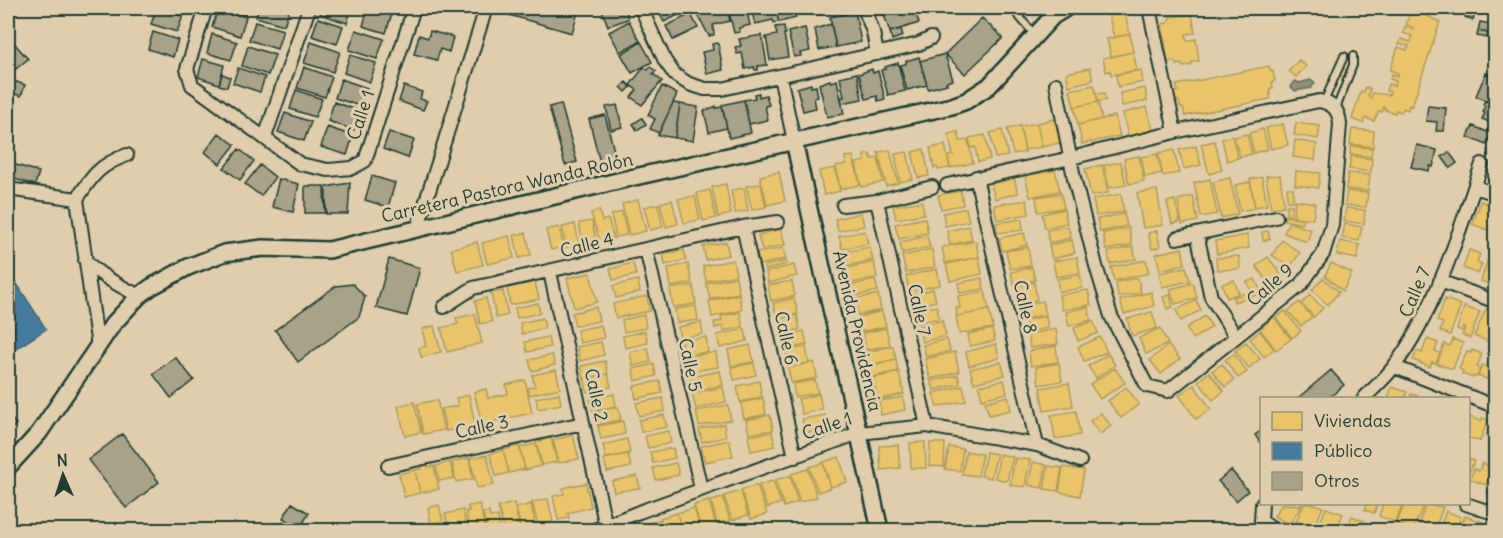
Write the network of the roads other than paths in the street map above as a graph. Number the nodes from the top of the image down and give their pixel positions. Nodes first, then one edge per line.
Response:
1 (206, 8) edge
2 (309, 8) edge
3 (414, 8) edge
4 (486, 8) edge
5 (641, 8) edge
6 (864, 8) edge
7 (1003, 8) edge
8 (1066, 8) edge
9 (1149, 8) edge
10 (1036, 36) junction
11 (931, 38) dead end
12 (876, 54) junction
13 (1344, 56) dead end
14 (1353, 56) dead end
15 (780, 76) junction
16 (1056, 84) dead end
17 (1324, 102) junction
18 (1336, 109) junction
19 (1174, 132) junction
20 (265, 137) junction
21 (794, 141) junction
22 (127, 155) dead end
23 (1071, 158) junction
24 (1482, 164) dead end
25 (976, 177) junction
26 (947, 184) dead end
27 (932, 187) dead end
28 (1475, 187) junction
29 (8, 189) edge
30 (1496, 194) edge
31 (77, 199) junction
32 (877, 201) junction
33 (843, 205) dead end
34 (1275, 217) dead end
35 (778, 222) dead end
36 (743, 227) junction
37 (417, 230) junction
38 (1197, 234) junction
39 (1177, 238) dead end
40 (646, 249) junction
41 (84, 260) junction
42 (550, 272) junction
43 (1440, 281) junction
44 (145, 291) junction
45 (1496, 302) edge
46 (444, 307) dead end
47 (1236, 337) junction
48 (98, 347) junction
49 (1395, 367) junction
50 (1366, 397) edge
51 (1496, 407) edge
52 (583, 423) junction
53 (927, 426) junction
54 (860, 433) junction
55 (1037, 445) junction
56 (795, 456) junction
57 (1080, 461) dead end
58 (388, 466) dead end
59 (8, 467) edge
60 (700, 489) junction
61 (1469, 505) edge
62 (1262, 508) edge
63 (1496, 514) edge
64 (600, 529) edge
65 (880, 531) edge
66 (1274, 531) edge

1 - 20 street
2 - 20 street
3 - 20 street, Calle 1
4 - 37 street
5 - 15 street
6 - 12 street
7 - 10 lane
8 - 10 street, Carretera Pastora Wanda Rolón
9 - 19 street
10 - 21 street, Carretera Pastora Wanda Rolón
11 - 12 street
12 - 15 street
13 - 17 lane
14 - 18 lane
15 - 21 street
16 - 23 street, Calle 9
17 - 18 street
17 - 19 street
18 - 47 street, Calle 9
19 - 23 street
21 - 37 street, Carretera Pastora Wanda Rolón
21 - 54 street, Avenida Providencia
22 - 31 street
23 - 25 street
23 - 47 street, Calle 9
24 - 28 street, Calle 7
25 - 26 street
25 - 55 street, Calle 8
27 - 32 street
28 - 30 street
28 - 43 street, Calle 7
29 - 31 street
31 - 41 street
32 - 33 street
32 - 53 street, Calle 7
34 - 38 street
35 - 36 street, Calle 4
36 - 40 street, Calle 4
36 - 56 street, Calle 6
37 - 44 street, Carretera Pastora Wanda Rolón
38 - 39 street
38 - 47 street
40 - 42 street, Calle 4
40 - 60 street, Calle 5
41 - 44 street
41 - 48 street
42 - 46 street, Calle 4
42 - 52 street, Calle 2
43 - 45 street
43 - 49 street, Calle 7
44 - 48 street, Carretera Pastora Wanda Rolón
48 - 59 street, Carretera Pastora Wanda Rolón
49 - 50 street, Calle 7
49 - 51 street
52 - 58 street, Calle 3
52 - 64 street, Calle 2
53 - 54 street, Calle 1
53 - 55 street, Calle 1
54 - 56 street, Calle 1
54 - 65 street, Avenida Providencia
55 - 57 street, Calle 1
56 - 60 street, Calle 1
60 - 64 street, Calle 1
61 - 63 street
62 - 66 street

